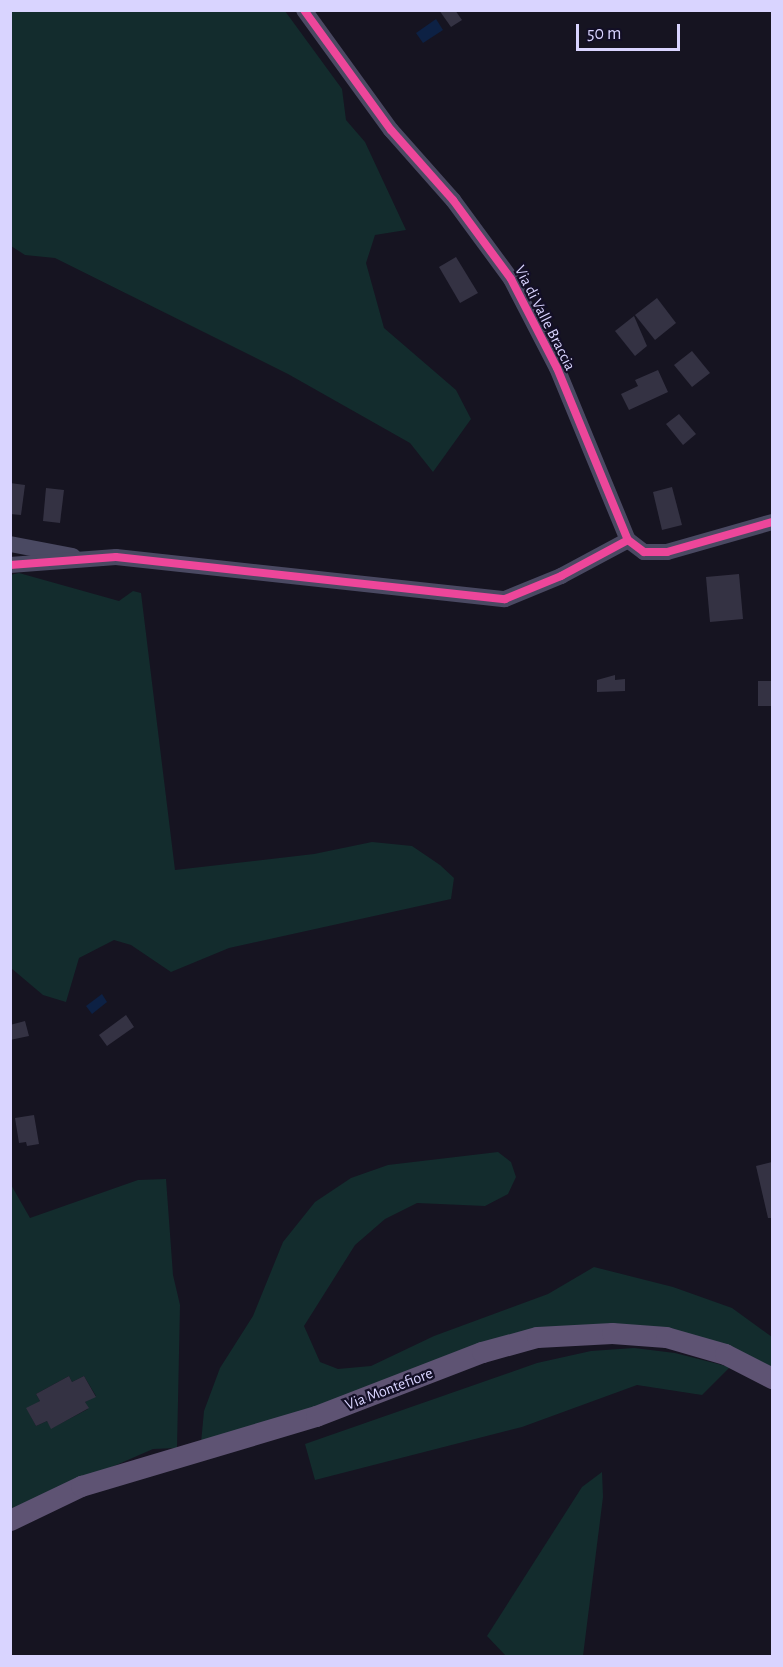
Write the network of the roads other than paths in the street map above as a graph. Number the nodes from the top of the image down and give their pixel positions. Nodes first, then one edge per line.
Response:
1 (304, 10) edge
2 (772, 522) edge
3 (628, 540) junction
4 (10, 544) edge
5 (82, 560) junction
6 (10, 565) edge
7 (772, 1378) edge
8 (10, 1520) edge

1 - 3 street, Via di Valle Braccia
2 - 3 street
3 - 5 street
4 - 5 street
5 - 6 street
7 - 8 main road, Via Montefiore

